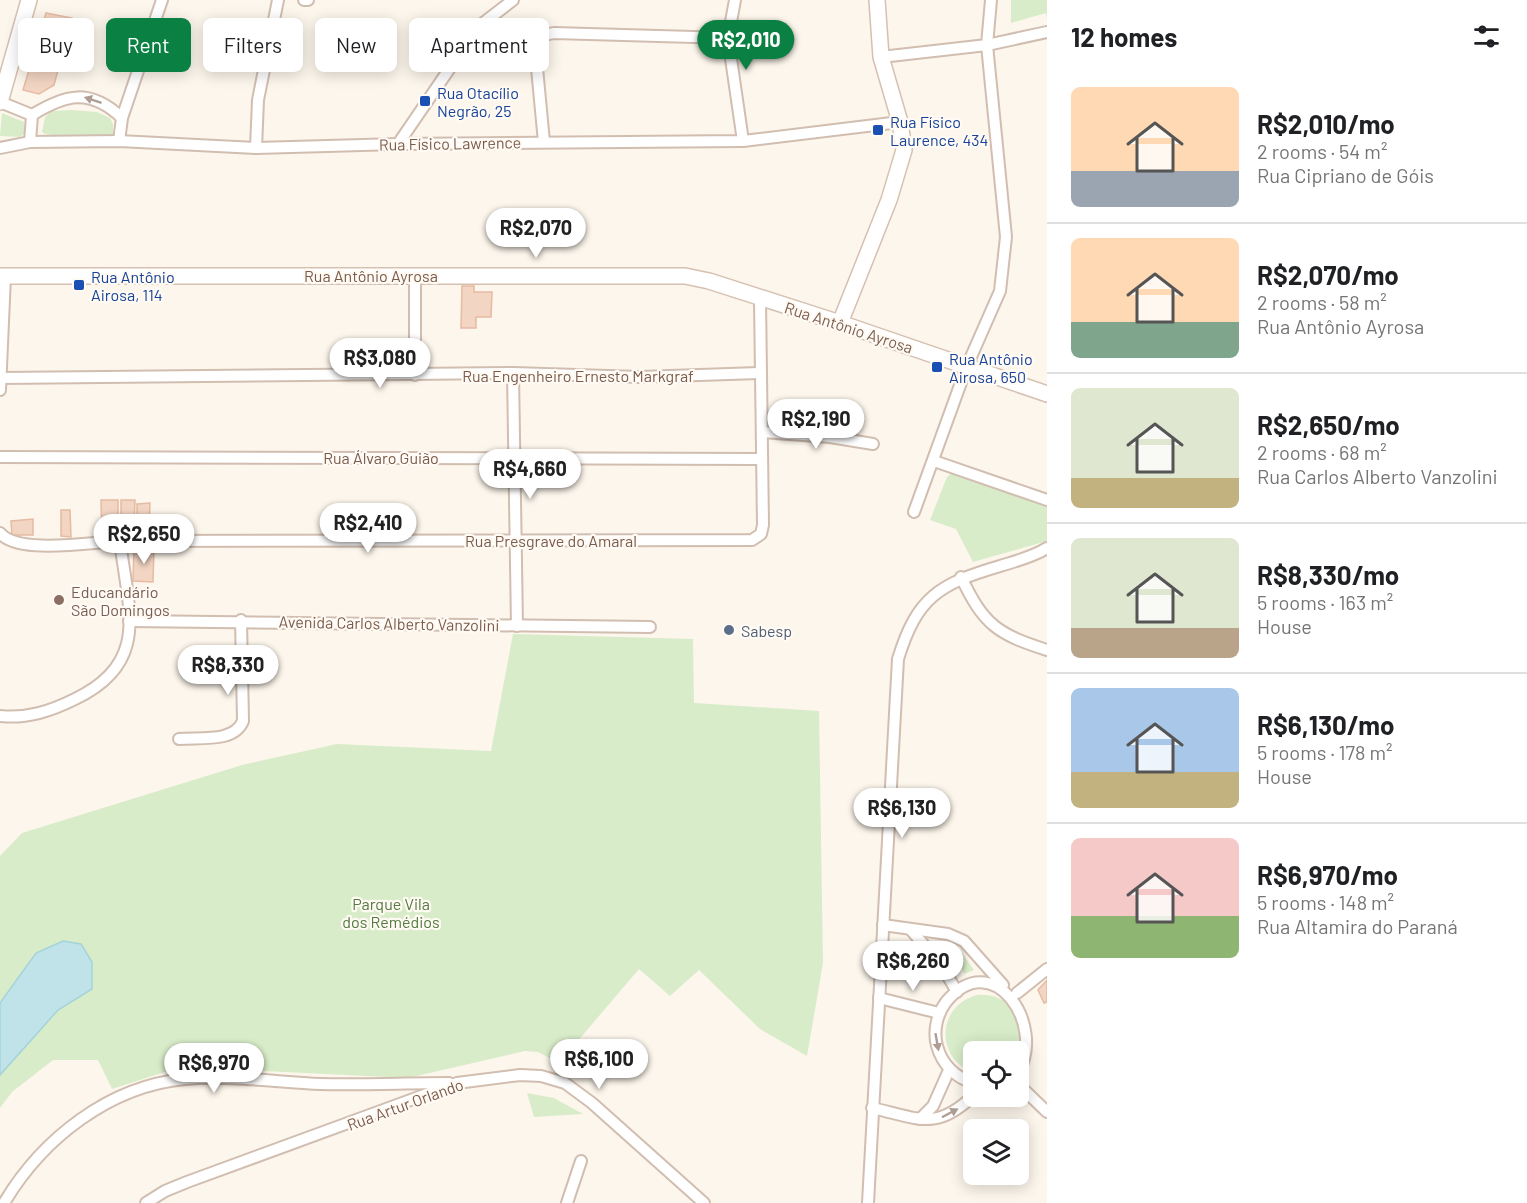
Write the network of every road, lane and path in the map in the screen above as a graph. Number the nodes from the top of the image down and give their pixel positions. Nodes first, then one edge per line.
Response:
1 (29, 0) edge
2 (162, 0) edge
3 (278, 0) edge
4 (513, 0) edge
5 (735, 0) edge
6 (877, 0) edge
7 (991, 0) edge
8 (1047, 33) edge
9 (728, 38) junction
10 (987, 45) junction
11 (881, 57) junction
12 (0, 102) edge
13 (32, 115) junction
14 (122, 118) junction
15 (900, 122) junction
16 (119, 141) junction
17 (742, 141) junction
18 (30, 142) junction
19 (544, 142) junction
20 (398, 144) junction
21 (0, 148) edge
22 (256, 148) junction
23 (415, 275) junction
24 (3, 276) edge
25 (760, 299) junction
26 (840, 323) junction
27 (967, 366) junction
28 (759, 373) junction
29 (513, 374) junction
30 (415, 375) junction
31 (1, 378) edge
32 (0, 390) edge
33 (1047, 394) edge
34 (762, 432) junction
35 (873, 444) dead end
36 (0, 457) edge
37 (515, 458) junction
38 (761, 459) junction
39 (934, 461) junction
40 (1047, 500) edge
41 (914, 512) dead end
42 (0, 533) edge
43 (517, 539) junction
44 (120, 541) junction
45 (1047, 548) edge
46 (961, 577) junction
47 (241, 620) junction
48 (129, 621) junction
49 (517, 626) junction
50 (650, 627) dead end
51 (1047, 650) edge
52 (0, 716) edge
53 (179, 738) dead end
54 (883, 925) junction
55 (911, 930) junction
56 (1047, 969) edge
57 (1003, 985) junction
58 (957, 992) junction
59 (1017, 993) junction
60 (879, 998) junction
61 (1032, 1012) dead end
62 (939, 1013) junction
63 (1036, 1028) dead end
64 (1029, 1059) edge
65 (949, 1070) junction
66 (963, 1080) edge
67 (457, 1083) junction
68 (1029, 1095) edge
69 (963, 1104) edge
70 (872, 1108) junction
71 (1047, 1112) edge
72 (920, 1119) junction
73 (581, 1161) dead end
74 (4, 1203) edge
75 (146, 1203) edge
76 (567, 1203) edge
77 (704, 1203) edge
78 (868, 1203) edge

1 - 12 street
2 - 14 street
3 - 22 street
4 - 20 street
5 - 9 street
6 - 11 street
7 - 10 street
8 - 10 street
9 - 17 street
9 - 19 street
10 - 11 street
10 - 27 street
11 - 15 street
12 - 13 street
14 -> 13 street
13 - 18 street
14 - 16 street
15 - 17 street, Rua Físico Lawrence
15 - 26 street
16 - 18 street, Rua Físico Lawrence
16 - 22 street, Rua Físico Lawrence
17 - 19 street, Rua Físico Lawrence
18 - 21 street, Rua Físico Lawrence
19 - 20 street, Rua Físico Lawrence
20 - 22 street, Rua Físico Lawrence
23 - 24 street, Rua Antônio Ayrosa
23 - 25 street, Rua Antônio Ayrosa
23 - 30 street
24 - 31 street
25 - 26 street, Rua Antônio Ayrosa
25 - 28 street, Rua Presgrave do Amaral
26 - 27 street, Rua Antônio Ayrosa
27 - 33 street, Rua Antônio Ayrosa
27 - 39 street
28 - 29 street, Rua Engenheiro Ernesto Markgraf
28 - 34 street, Rua Presgrave do Amaral
29 - 30 street, Rua Engenheiro Ernesto Markgraf
29 - 37 street
30 - 31 street, Rua Engenheiro Ernesto Markgraf
31 - 32 street
34 - 35 street
34 - 38 street, Rua Presgrave do Amaral
36 - 37 street, Rua Álvaro Guião
37 - 38 street, Rua Álvaro Guião
37 - 43 street
38 - 43 street, Rua Presgrave do Amaral
39 - 40 street
39 - 41 street
42 - 44 street, Rua Presgrave do Amaral
43 - 44 street, Rua Presgrave do Amaral
43 - 49 street
44 - 48 street
45 - 46 street
46 - 51 street
46 - 54 street
47 - 48 street, Avenida Carlos Alberto Vanzolini
47 - 49 street, Avenida Carlos Alberto Vanzolini
47 - 53 street
48 - 52 street
49 - 50 street, Avenida Carlos Alberto Vanzolini
54 - 55 street
54 - 60 street
55 - 57 street
55 - 58 street
56 - 59 street
57 - 58 street
57 - 59 street
58 - 62 street
59 - 61 street
60 - 62 street
60 - 70 street
62 -> 65 street
63 - 64 street
65 - 66 street
65 - 72 street
67 - 74 street
67 - 75 street, Rua Artur Orlando
67 - 77 street, Rua Artur Orlando
68 - 71 street
72 -> 69 street
70 - 72 street
70 - 78 street
73 - 76 street

